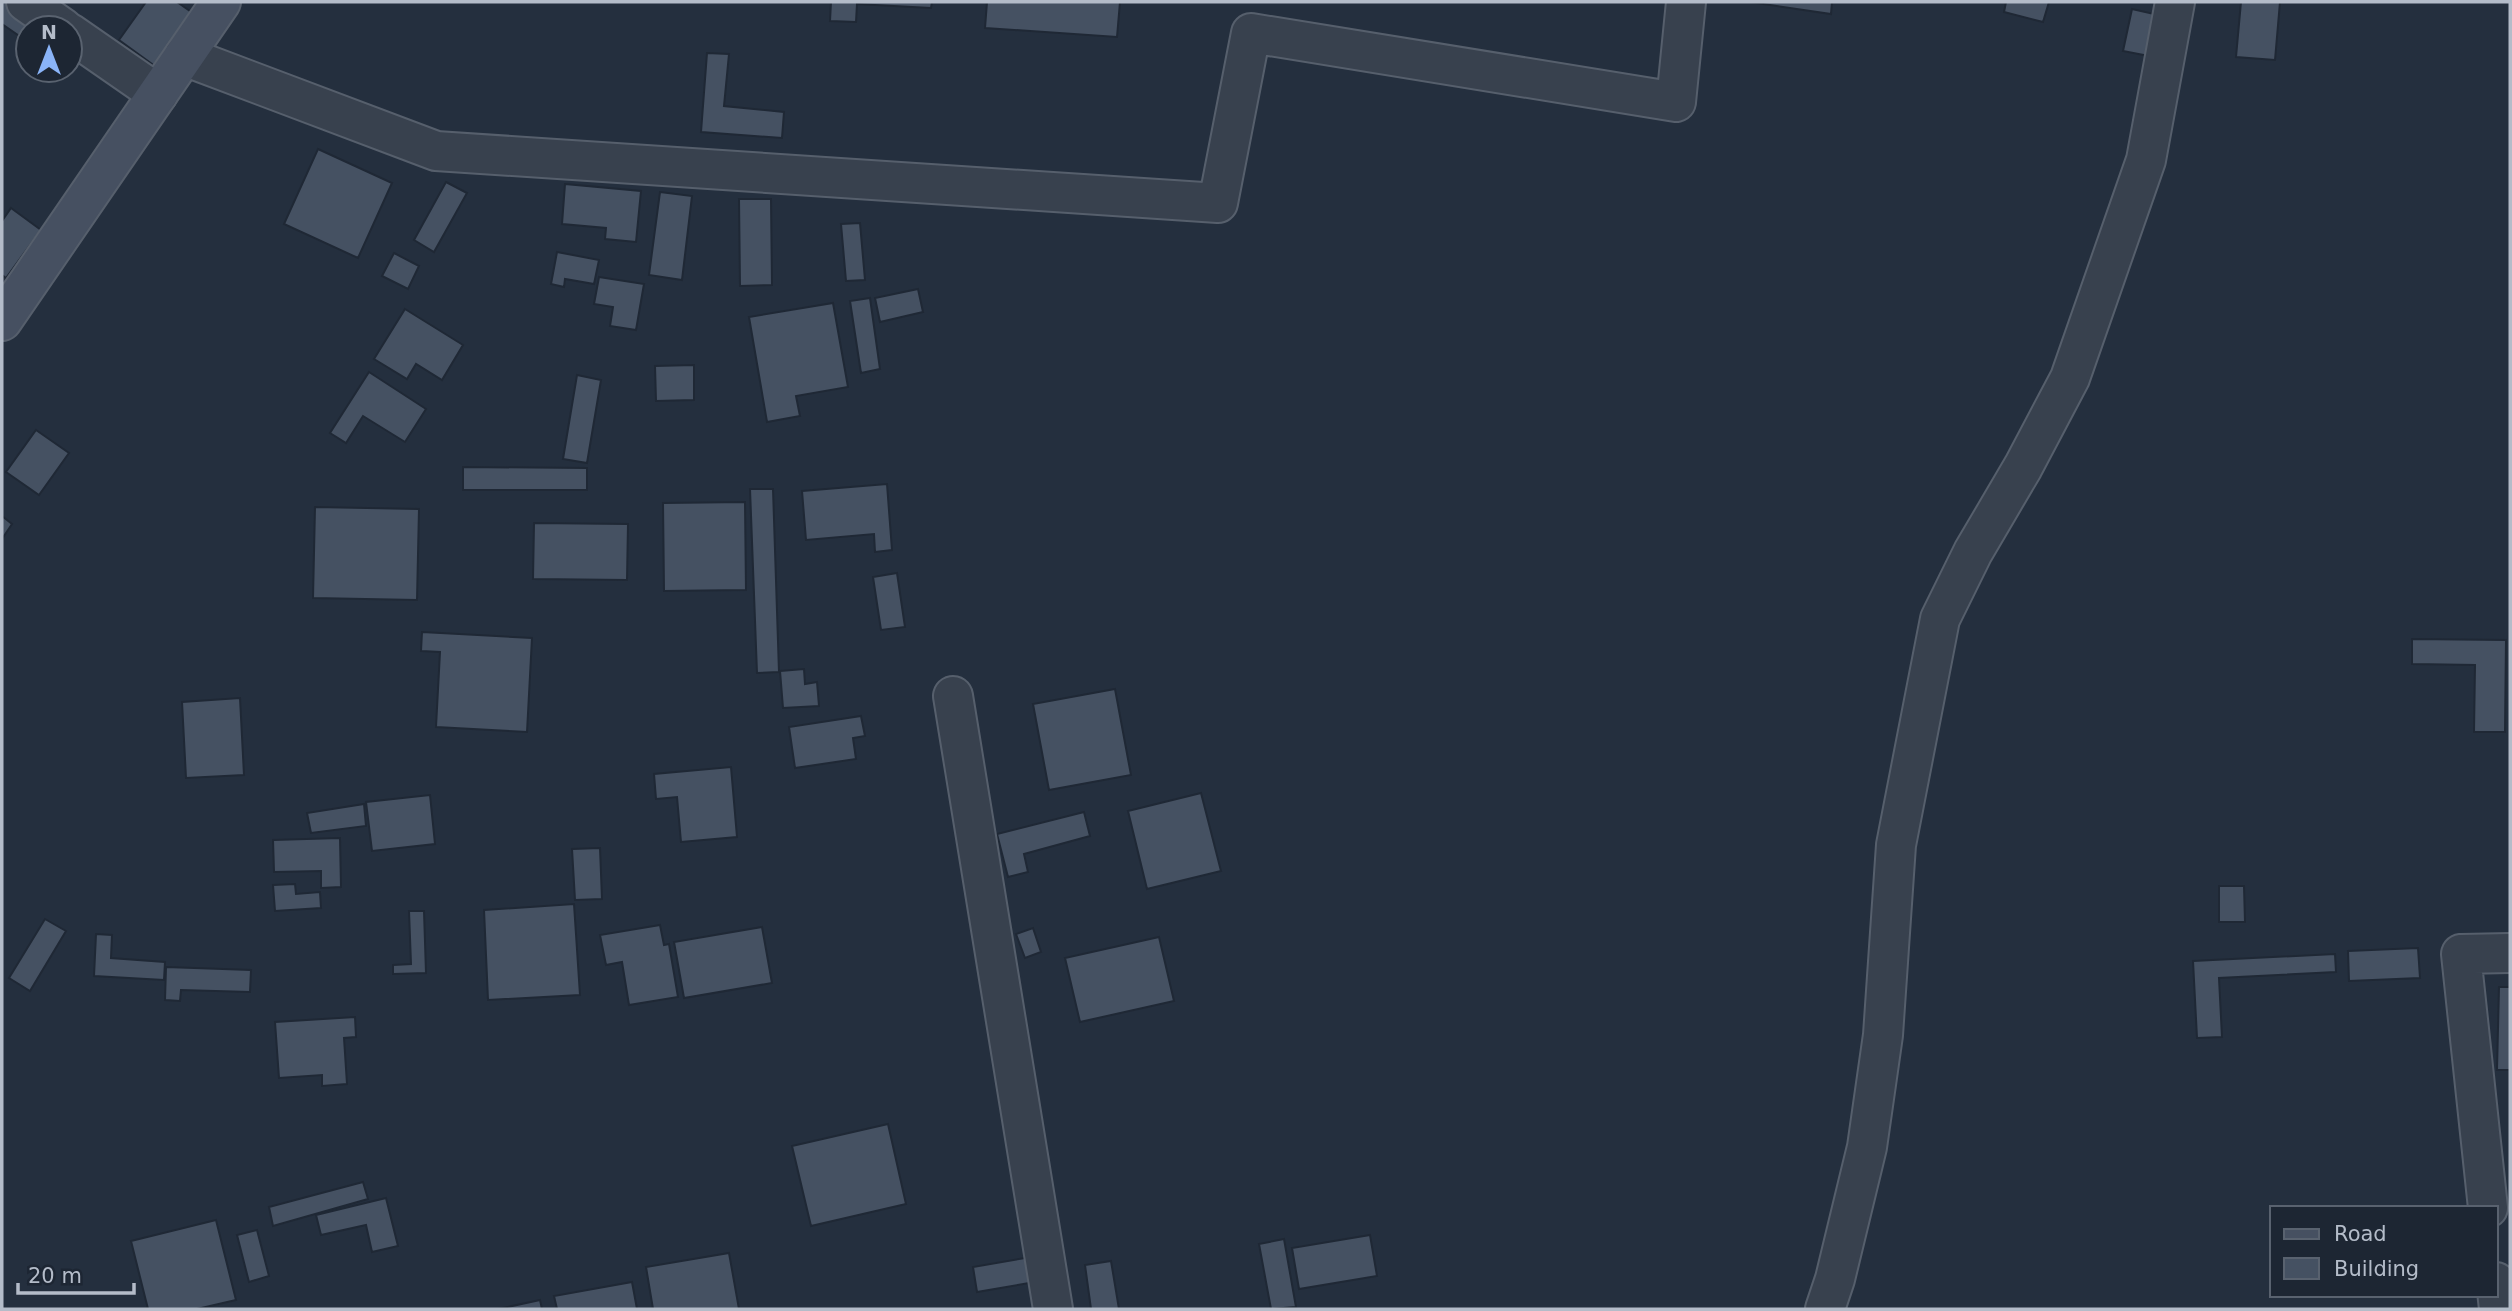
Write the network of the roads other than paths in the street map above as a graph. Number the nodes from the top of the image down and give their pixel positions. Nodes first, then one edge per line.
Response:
1 (26, 2) edge
2 (221, 2) edge
3 (1686, 2) edge
4 (2175, 2) edge
5 (43, 14) edge
6 (84, 43) edge
7 (184, 56) junction
8 (158, 94) junction
9 (2, 321) edge
10 (953, 696) dead end
11 (2510, 953) edge
12 (2488, 1206) edge
13 (1053, 1309) edge
14 (1825, 1309) edge

1 - 5 street
2 - 7 street
3 - 7 street
4 - 14 street
6 - 8 street
7 - 8 street
8 - 9 street
10 - 13 street
11 - 12 street

